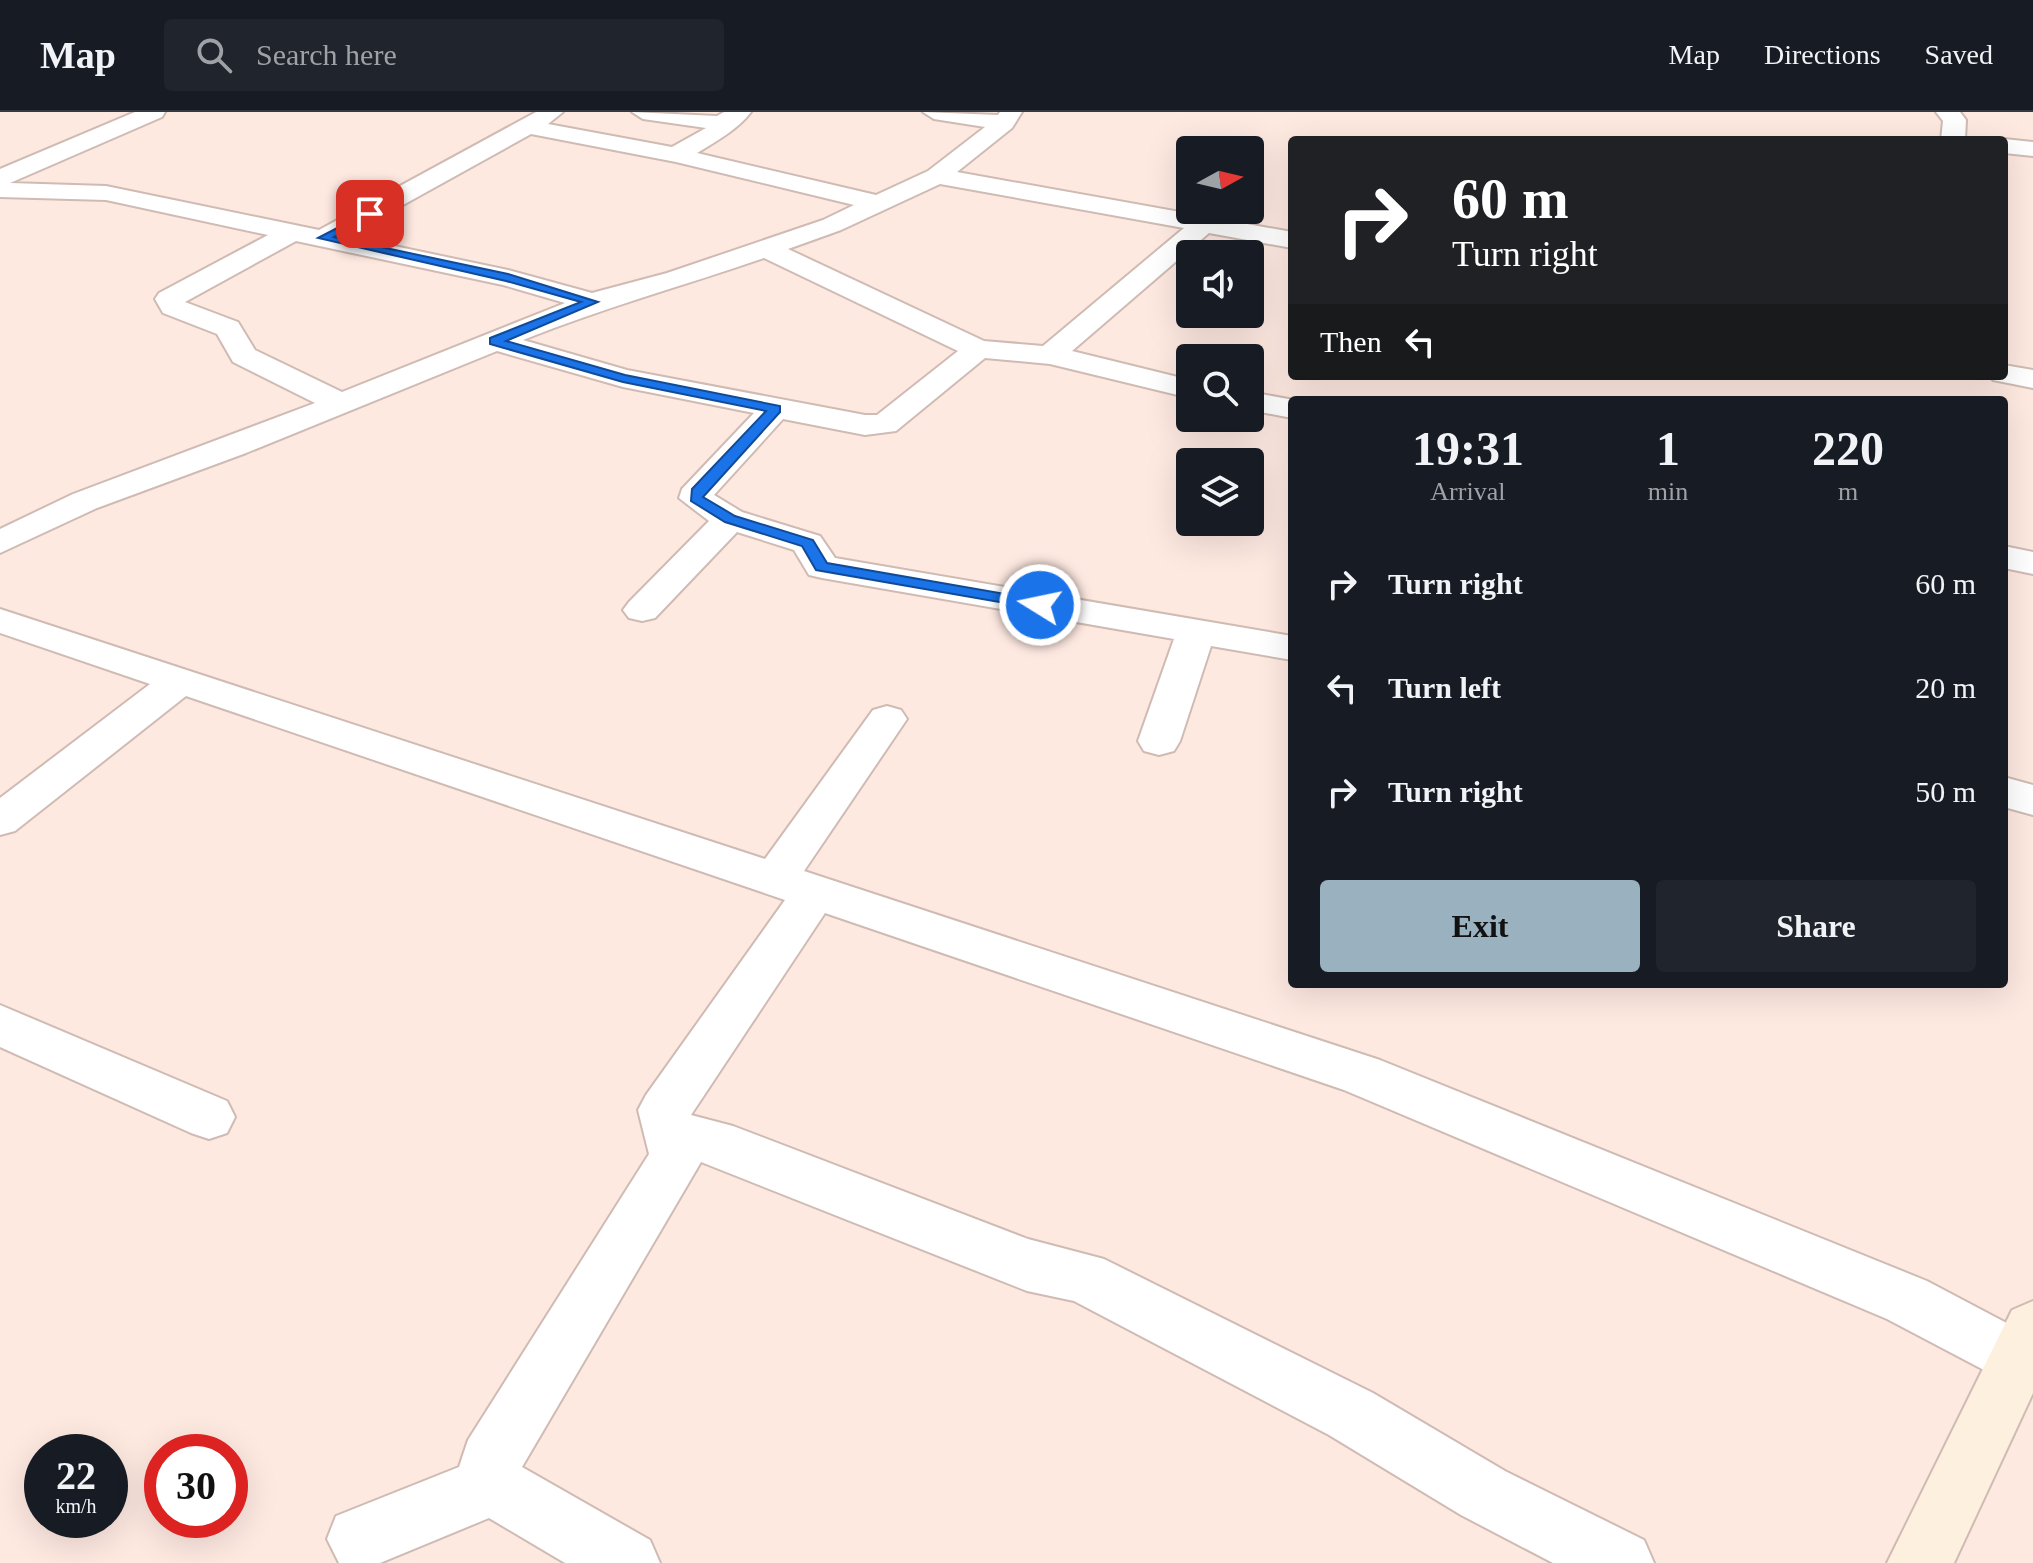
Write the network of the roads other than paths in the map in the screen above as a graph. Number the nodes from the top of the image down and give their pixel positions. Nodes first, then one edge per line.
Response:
1 (154, 112) edge
2 (552, 112) edge
3 (643, 112) edge
4 (934, 112) edge
5 (1947, 112) edge
6 (730, 118) edge
7 (1007, 118) edge
8 (530, 127) junction
9 (1953, 136) edge
10 (2008, 146) edge
11 (2033, 149) edge
12 (676, 155) junction
13 (937, 176) junction
14 (0, 178) edge
15 (0, 190) edge
16 (878, 203) junction
17 (1203, 225) junction
18 (293, 232) junction
19 (324, 238) junction
20 (1288, 239) edge
21 (767, 249) junction
22 (592, 302) junction
23 (494, 341) junction
24 (978, 349) junction
25 (1050, 355) junction
26 (2008, 375) edge
27 (2033, 379) edge
28 (1176, 386) edge
29 (340, 403) junction
30 (1264, 404) edge
31 (1288, 408) edge
32 (775, 409) junction
33 (730, 519) junction
34 (0, 542) edge
35 (2008, 558) edge
36 (2033, 563) edge
37 (642, 610) dead end
38 (0, 620) edge
39 (1196, 632) junction
40 (1288, 647) edge
41 (178, 682) junction
42 (887, 719) dead end
43 (1159, 741) dead end
44 (2008, 793) edge
45 (2033, 800) edge
46 (0, 820) edge
47 (794, 886) junction
48 (0, 1025) edge
49 (209, 1117) dead end
50 (673, 1134) junction
51 (2026, 1345) edge
52 (493, 1485) junction
53 (359, 1539) dead end
54 (627, 1563) edge
55 (1621, 1563) edge
56 (1920, 1563) edge

1 - 14 street
2 - 8 street
3 - 6 street
4 - 7 street
5 - 9 street
6 - 12 street
7 - 13 street
8 - 12 street
8 - 19 street
10 - 11 street
12 - 16 street
13 - 16 street
13 - 17 street
15 - 18 street
16 - 21 street
17 - 20 street
17 - 25 street
18 - 19 street
18 - 29 street
19 - 22 street
21 - 22 street
21 - 24 street
22 - 23 street
23 - 29 street
23 - 32 street
24 - 25 street
24 - 32 street
25 - 28 street
26 - 27 street
29 - 34 street
30 - 31 street
32 - 33 street
33 - 37 street
33 - 39 street
35 - 36 street
38 - 41 street
39 - 40 street
39 - 43 street
41 - 46 street
41 - 47 street
42 - 47 street
44 - 45 street
47 - 50 street
47 - 51 street
48 - 49 street
50 - 52 street
50 - 55 street
51 - 56 main road
52 - 53 street
52 - 54 street

